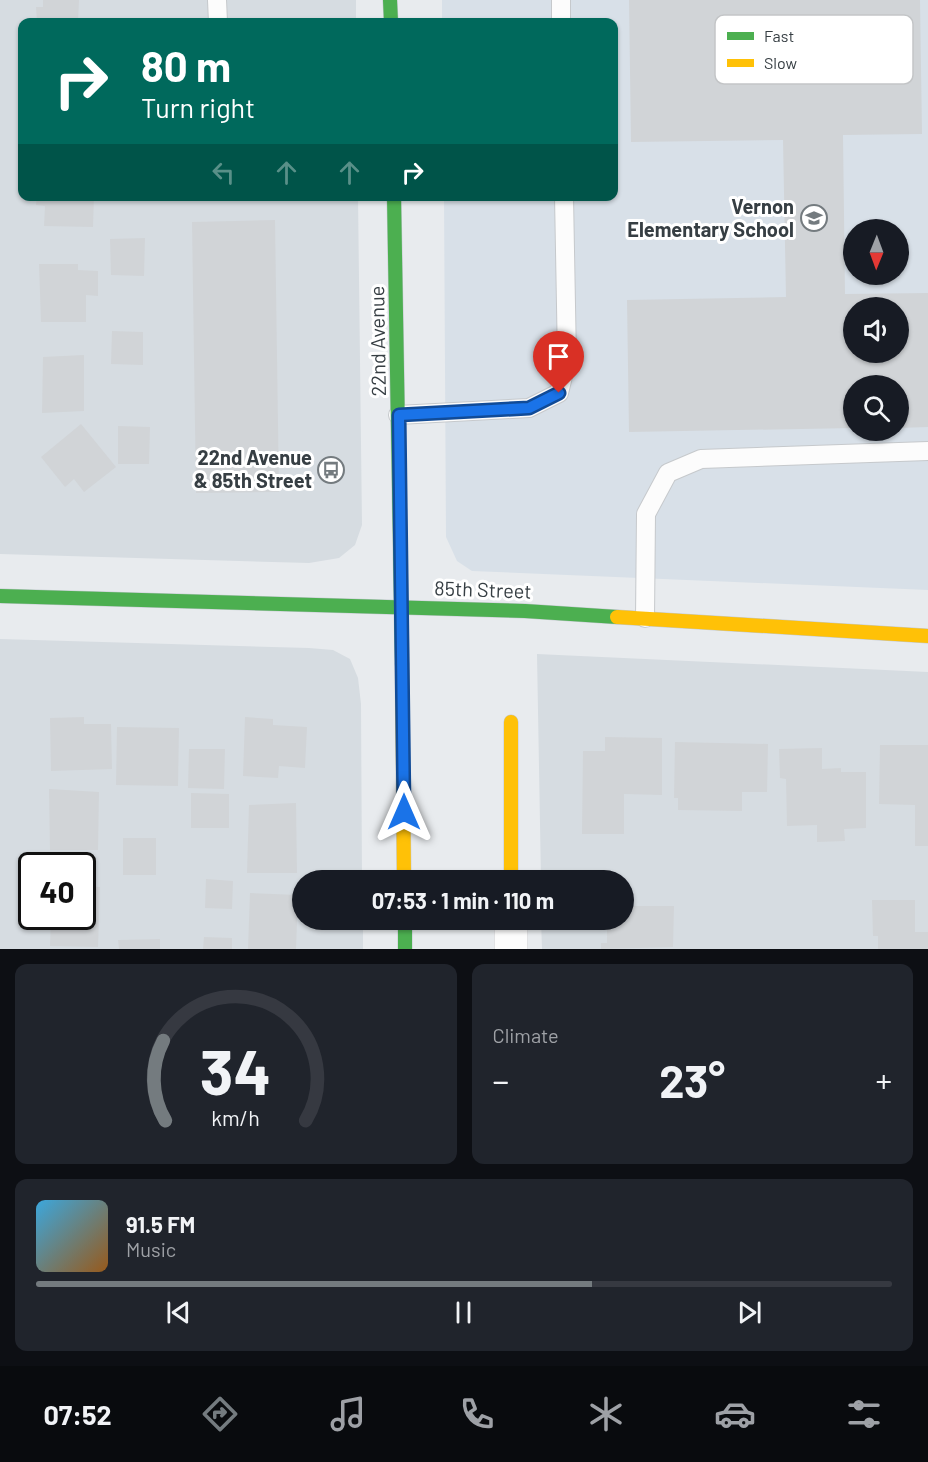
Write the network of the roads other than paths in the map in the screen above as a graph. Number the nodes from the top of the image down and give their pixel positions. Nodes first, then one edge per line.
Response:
1 (217, 0) edge
2 (390, 0) edge
3 (561, 0) edge
4 (218, 18) edge
5 (391, 18) edge
6 (561, 18) edge
7 (394, 201) edge
8 (564, 201) edge
9 (399, 415) junction
10 (928, 452) edge
11 (0, 596) edge
12 (402, 606) junction
13 (645, 618) junction
14 (928, 636) edge
15 (511, 722) dead end
16 (404, 870) edge
17 (511, 870) edge
18 (405, 930) edge
19 (511, 930) edge
20 (405, 949) edge
21 (511, 949) edge

1 - 4 lane
2 - 5 street
3 - 6 lane
7 - 9 street, 22nd Avenue
8 - 9 lane
9 - 12 street, 22nd Avenue
10 - 13 lane
11 - 12 street, 85th Street
12 - 13 street, 85th Street
12 - 16 street, 22nd Avenue
13 - 14 street, 85th Street
15 - 17 street
18 - 20 street
19 - 21 street

